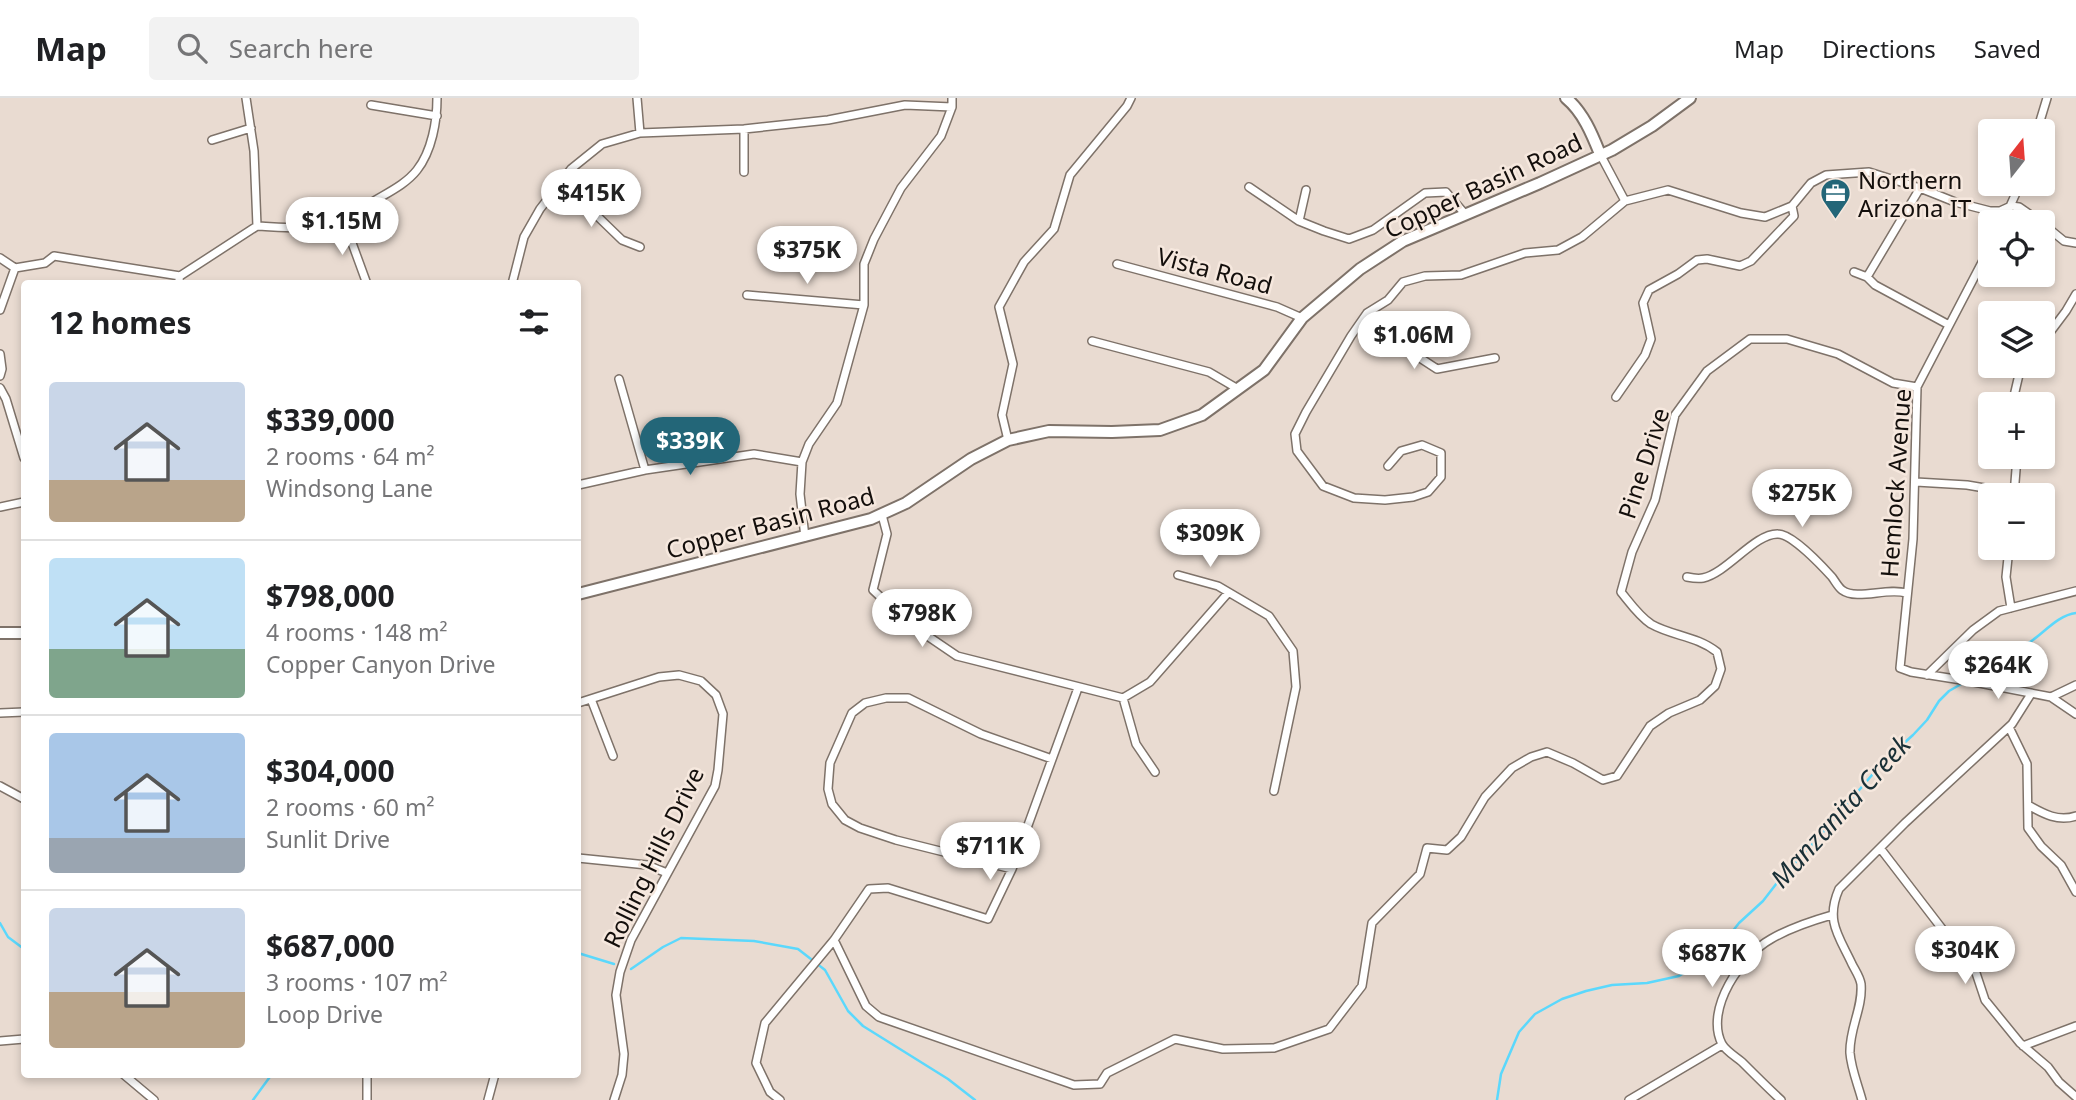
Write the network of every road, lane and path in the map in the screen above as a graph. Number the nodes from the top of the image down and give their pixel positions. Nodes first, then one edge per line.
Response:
1 (246, 98) edge
2 (437, 98) edge
3 (637, 98) edge
4 (952, 98) edge
5 (1131, 98) edge
6 (1566, 98) edge
7 (1690, 98) edge
8 (2047, 98) edge
9 (371, 105) dead end
10 (952, 107) junction
11 (437, 116) junction
12 (2041, 119) edge
13 (251, 128) junction
14 (744, 129) junction
15 (640, 133) junction
16 (212, 140) dead end
17 (1600, 154) junction
18 (744, 172) dead end
19 (561, 181) junction
20 (1249, 187) dead end
21 (1920, 188) junction
22 (1306, 190) dead end
23 (2015, 196) edge
24 (1625, 201) junction
25 (1792, 206) junction
26 (2011, 206) junction
27 (2009, 210) edge
28 (2023, 210) edge
29 (1465, 214) junction
30 (344, 220) junction
31 (1299, 220) junction
32 (257, 226) junction
33 (2055, 234) edge
34 (2076, 243) edge
35 (640, 247) dead end
36 (0, 258) edge
37 (1117, 264) dead end
38 (15, 268) junction
39 (1978, 270) edge
40 (1854, 272) dead end
41 (1867, 277) junction
42 (179, 279) edge
43 (366, 280) edge
44 (513, 280) edge
45 (2076, 294) edge
46 (747, 295) dead end
47 (864, 305) junction
48 (0, 310) edge
49 (1302, 318) junction
50 (1362, 323) junction
51 (1950, 325) junction
52 (2055, 326) edge
53 (1092, 341) dead end
54 (0, 354) edge
55 (1495, 358) dead end
56 (0, 376) edge
57 (619, 379) dead end
58 (1917, 387) junction
59 (0, 388) edge
60 (1238, 389) junction
61 (1616, 397) dead end
62 (1008, 440) junction
63 (21, 448) edge
64 (802, 461) junction
65 (1388, 466) dead end
66 (645, 470) junction
67 (1916, 482) junction
68 (581, 484) edge
69 (1978, 487) edge
70 (21, 503) edge
71 (0, 507) edge
72 (882, 515) junction
73 (805, 537) junction
74 (2008, 560) edge
75 (1178, 575) dead end
76 (1687, 577) dead end
77 (2076, 591) edge
78 (581, 593) edge
79 (1228, 593) junction
80 (1906, 593) junction
81 (2011, 608) junction
82 (0, 633) edge
83 (21, 633) edge
84 (1927, 675) junction
85 (2076, 685) edge
86 (1078, 688) junction
87 (2031, 694) junction
88 (2051, 697) junction
89 (1123, 698) junction
90 (591, 699) junction
91 (581, 702) edge
92 (21, 712) edge
93 (0, 713) edge
94 (2076, 714) edge
95 (2009, 727) junction
96 (613, 756) dead end
97 (1052, 759) junction
98 (1155, 772) dead end
99 (0, 786) edge
100 (1274, 791) dead end
101 (21, 797) edge
102 (2028, 805) junction
103 (2076, 816) edge
104 (1880, 848) junction
105 (581, 858) edge
106 (1012, 869) junction
107 (667, 873) junction
108 (2076, 892) edge
109 (1832, 915) junction
110 (834, 940) junction
111 (2076, 1027) edge
112 (21, 1039) edge
113 (0, 1041) edge
114 (1722, 1045) junction
115 (2023, 1046) junction
116 (127, 1078) edge
117 (367, 1078) edge
118 (494, 1078) edge
119 (2076, 1097) edge
120 (154, 1100) edge
121 (367, 1100) edge
122 (488, 1100) edge
123 (614, 1100) edge
124 (780, 1100) edge
125 (1629, 1100) edge
126 (1781, 1100) edge
127 (1862, 1100) edge

1 - 13 street
2 - 11 street
3 - 15 street
4 - 10 street
5 - 62 street
6 - 17 street
7 - 17 street, Copper Basin Road
8 - 12 street
9 - 11 street
10 - 14 street
10 - 47 street
11 - 30 street
13 - 16 street
13 - 32 street
14 - 15 street
14 - 18 street
15 - 19 street
17 - 24 street
17 - 29 street, Copper Basin Road
19 - 35 street
19 - 44 street
20 - 31 street
21 - 25 street
21 - 26 street
21 - 41 street
22 - 31 street
23 - 26 street
24 - 25 street
24 - 50 street
25 - 61 street
26 - 27 street
26 - 28 street
29 - 31 street
29 - 49 street, Copper Basin Road
30 - 32 street
30 - 43 street
32 - 42 street
33 - 34 street
36 - 38 street
37 - 49 street, Vista Road
38 - 42 street
38 - 48 street
39 - 51 street, Hemlock Avenue
40 - 41 street
41 - 51 street
45 - 52 street
46 - 47 street
47 - 64 street
49 - 60 street, Copper Basin Road
50 - 55 street
50 - 65 street
51 - 58 street, Hemlock Avenue
53 - 60 street
54 - 56 street
57 - 66 street
58 - 67 street, Hemlock Avenue
58 - 110 street, Pine Drive
59 - 63 street
60 - 62 street, Copper Basin Road
62 - 72 street, Copper Basin Road
64 - 66 street
64 - 73 street
66 - 68 street
67 - 69 street
67 - 80 street, Hemlock Avenue
70 - 71 street
72 - 73 street, Copper Basin Road
72 - 86 street
73 - 78 street, Copper Basin Road
74 - 81 street
75 - 79 street
76 - 80 street
77 - 81 street
79 - 89 street
79 - 100 street
80 - 84 street, Hemlock Avenue
81 - 84 street
82 - 83 street
84 - 87 street
85 - 88 street
86 - 89 street
86 - 97 street
87 - 88 street
87 - 95 street
88 - 94 street
89 - 98 street
90 - 91 street, Rolling Hills Drive
90 - 96 street
90 - 107 street, Rolling Hills Drive
92 - 93 street
95 - 102 street
95 - 104 street
97 - 106 street
97 - 106 street
99 - 101 street
102 - 103 street
102 - 108 street
104 - 109 street
104 - 115 street
105 - 107 street
106 - 110 street
107 - 123 street, Rolling Hills Drive
109 - 114 street
109 - 127 street
110 - 124 street
111 - 115 street
112 - 113 street
114 - 125 street
114 - 126 street
115 - 119 street
116 - 120 street
117 - 121 street
118 - 122 street

